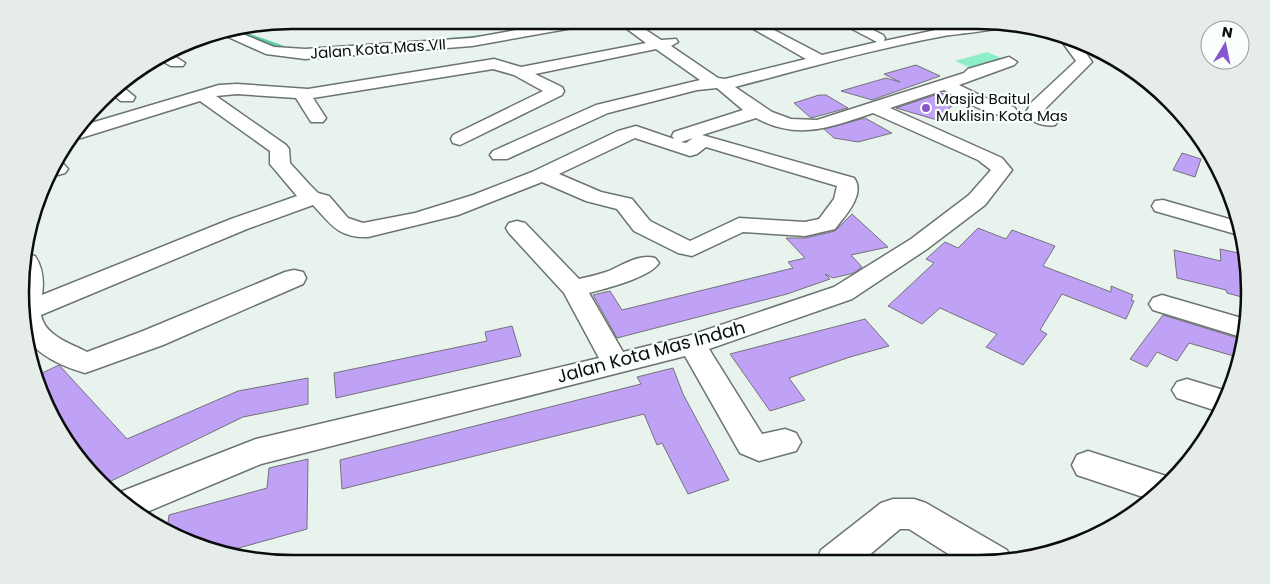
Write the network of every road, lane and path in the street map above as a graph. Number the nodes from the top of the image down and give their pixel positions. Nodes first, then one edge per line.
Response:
1 (476, 29) edge
2 (545, 29) edge
3 (638, 29) edge
4 (648, 29) edge
5 (761, 29) edge
6 (860, 29) edge
7 (920, 29) edge
8 (957, 29) edge
9 (255, 31) edge
10 (234, 36) edge
11 (878, 38) junction
12 (664, 44) junction
13 (1075, 47) edge
14 (815, 58) junction
15 (520, 72) junction
16 (971, 75) dead end
17 (718, 82) junction
18 (945, 84) junction
19 (203, 95) junction
20 (302, 95) junction
21 (874, 107) junction
22 (1008, 111) dead end
23 (755, 112) junction
24 (318, 118) dead end
25 (1049, 121) dead end
26 (84, 131) edge
27 (672, 138) dead end
28 (488, 153) junction
29 (536, 178) junction
30 (312, 198) junction
31 (1163, 206) dead end
32 (517, 228) dead end
33 (1233, 228) edge
34 (647, 263) dead end
35 (29, 271) edge
36 (294, 278) dead end
37 (574, 289) junction
38 (29, 294) edge
39 (1162, 304) dead end
40 (29, 309) edge
41 (31, 324) edge
42 (1239, 327) edge
43 (692, 345) junction
44 (616, 364) junction
45 (1187, 390) dead end
46 (1218, 400) edge
47 (785, 442) dead end
48 (1088, 465) dead end
49 (1155, 487) edge
50 (134, 502) edge
51 (843, 555) edge
52 (982, 555) edge

1 - 9 street
2 - 10 street, Jalan Kota Mas VII
3 - 12 street
4 - 12 street
5 - 14 street
6 - 11 street
7 - 11 street
8 - 14 street
11 - 14 street
12 - 15 street
12 - 17 street
13 - 25 street
14 - 17 street
15 - 20 street
15 - 28 street
16 - 18 street
17 - 23 street
17 - 28 street
18 - 21 street
18 - 22 street
19 - 20 street
19 - 26 street
19 - 30 street
20 - 24 street
21 - 23 street
21 - 43 street, Jalan Kota Mas Indah
23 - 27 street
28 - 29 street
29 - 29 street
29 - 30 street
30 - 40 street
31 - 33 street
32 - 37 street
34 - 37 street
35 - 38 street
36 - 41 street
37 - 44 street
39 - 42 street
43 - 44 street, Jalan Kota Mas Indah
43 - 47 street
44 - 50 street, Jalan Kota Mas Indah
45 - 46 street
48 - 49 street
51 - 52 street

